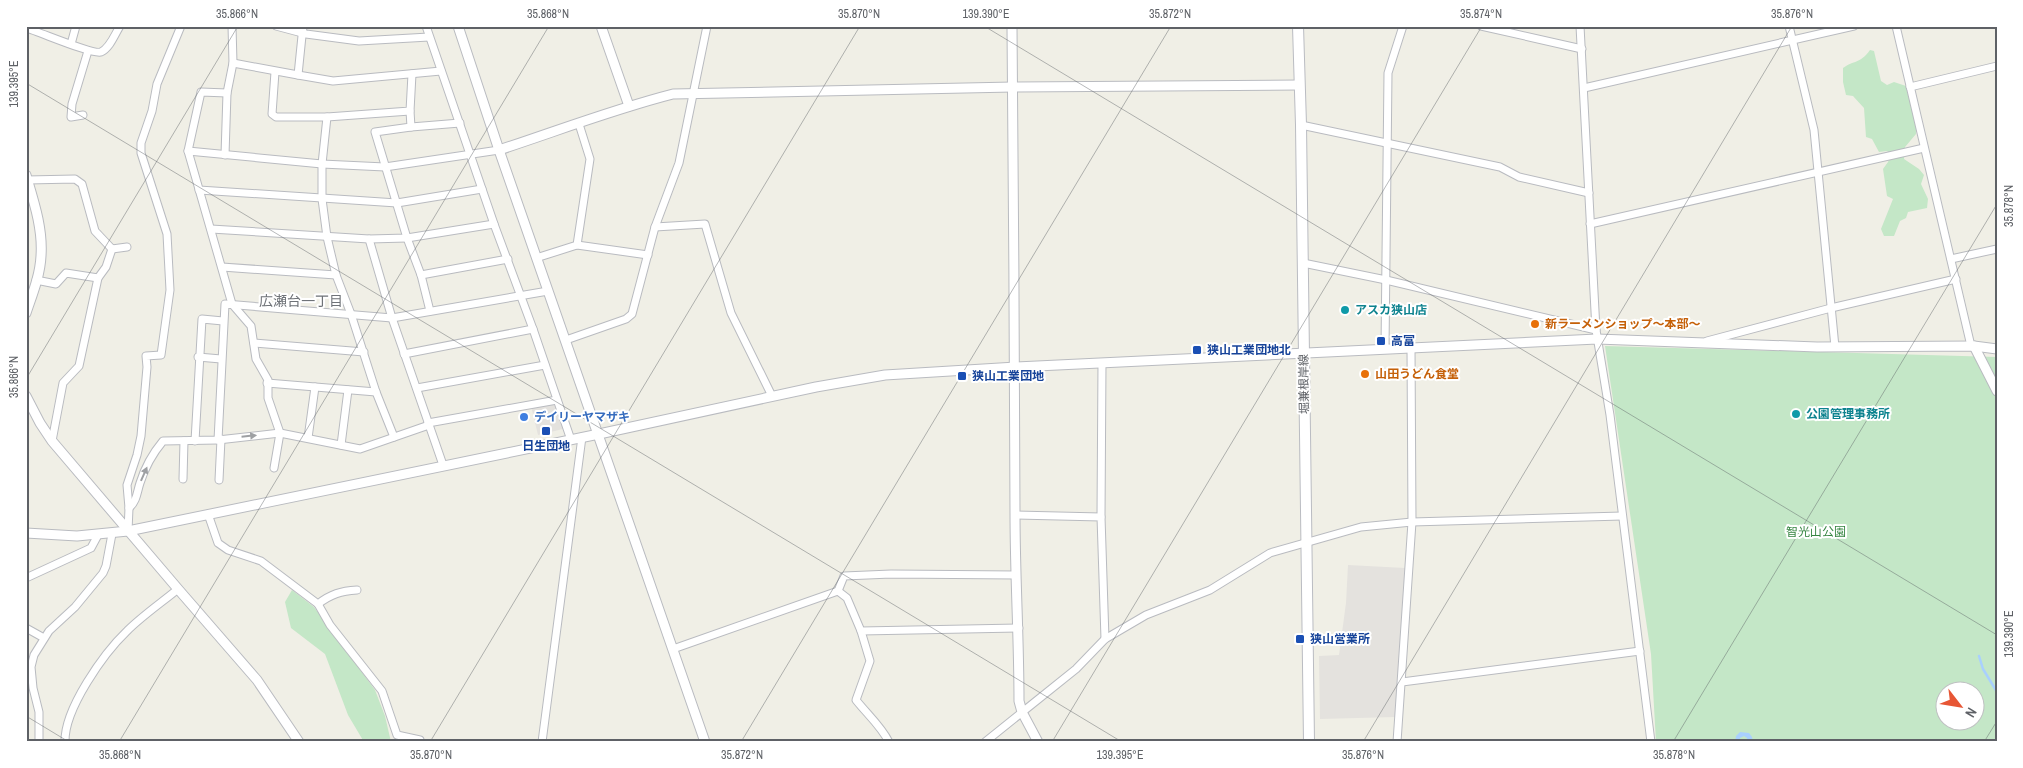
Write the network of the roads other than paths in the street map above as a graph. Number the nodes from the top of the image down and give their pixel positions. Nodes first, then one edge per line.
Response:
1 (76, 26) edge
2 (120, 26) edge
3 (181, 26) edge
4 (232, 26) edge
5 (276, 26) edge
6 (426, 26) edge
7 (458, 26) edge
8 (601, 26) edge
9 (707, 26) edge
10 (1012, 26) edge
11 (1298, 26) edge
12 (1403, 26) edge
13 (1481, 26) edge
14 (1580, 26) edge
15 (1789, 26) edge
16 (1854, 26) edge
17 (1896, 26) edge
18 (26, 28) edge
19 (302, 30) edge
20 (429, 37) junction
21 (1792, 40) junction
22 (71, 44) junction
23 (1582, 49) junction
24 (88, 51) junction
25 (233, 63) junction
26 (1997, 66) edge
27 (441, 71) junction
28 (275, 72) junction
29 (412, 74) junction
30 (298, 75) junction
31 (1300, 85) junction
32 (1910, 86) junction
33 (1013, 87) junction
34 (1584, 88) junction
35 (693, 93) junction
36 (227, 94) junction
37 (628, 106) junction
38 (410, 111) junction
39 (83, 115) dead end
40 (327, 117) junction
41 (460, 123) junction
42 (579, 124) junction
43 (1301, 125) junction
44 (411, 127) junction
45 (1386, 142) junction
46 (1924, 148) junction
47 (499, 150) junction
48 (188, 151) junction
49 (471, 154) junction
50 (225, 155) junction
51 (322, 164) junction
52 (385, 167) junction
53 (1818, 173) junction
54 (27, 177) edge
55 (482, 189) junction
56 (199, 190) junction
57 (1589, 193) junction
58 (322, 199) junction
59 (397, 203) junction
60 (494, 224) junction
61 (1590, 224) junction
62 (655, 227) junction
63 (211, 229) junction
64 (327, 237) junction
65 (407, 238) junction
66 (370, 239) junction
67 (577, 245) junction
68 (128, 247) dead end
69 (1997, 248) edge
70 (112, 249) junction
71 (648, 255) junction
72 (536, 258) junction
73 (508, 259) junction
74 (1951, 259) junction
75 (1303, 263) junction
76 (222, 267) junction
77 (336, 275) junction
78 (421, 275) junction
79 (98, 278) junction
80 (1956, 279) junction
81 (36, 280) junction
82 (1386, 280) junction
83 (548, 291) junction
84 (521, 296) junction
85 (232, 304) junction
86 (1831, 308) junction
87 (430, 311) junction
88 (26, 313) edge
89 (351, 314) junction
90 (392, 318) junction
91 (223, 321) junction
92 (533, 329) junction
93 (1597, 335) junction
94 (566, 340) junction
95 (1702, 342) junction
96 (254, 343) junction
97 (1973, 346) junction
98 (1835, 347) junction
99 (1411, 348) junction
100 (1386, 349) junction
101 (1997, 349) edge
102 (364, 352) junction
103 (1304, 353) junction
104 (404, 354) junction
105 (198, 357) junction
106 (221, 359) junction
107 (1102, 364) junction
108 (545, 365) junction
109 (1016, 367) junction
110 (267, 383) junction
111 (315, 387) junction
112 (417, 388) junction
113 (348, 390) junction
114 (1997, 391) edge
115 (376, 392) junction
116 (26, 396) edge
117 (772, 396) junction
118 (557, 400) junction
119 (29, 409) edge
120 (429, 424) junction
121 (280, 433) junction
122 (599, 434) junction
123 (394, 436) junction
124 (308, 438) junction
125 (582, 438) junction
126 (219, 440) junction
127 (571, 440) junction
128 (52, 441) junction
129 (184, 441) junction
130 (195, 441) junction
131 (341, 445) junction
132 (443, 465) junction
133 (274, 468) dead end
134 (182, 479) dead end
135 (220, 480) dead end
136 (130, 508) junction
137 (208, 514) junction
138 (1014, 515) junction
139 (1622, 516) junction
140 (1101, 517) junction
141 (1412, 522) junction
142 (128, 531) junction
143 (26, 533) edge
144 (112, 534) junction
145 (98, 535) junction
146 (1306, 543) junction
147 (1016, 575) junction
148 (26, 578) edge
149 (178, 589) junction
150 (357, 590) dead end
151 (838, 591) junction
152 (318, 604) junction
153 (26, 628) edge
154 (1019, 628) junction
155 (861, 630) junction
156 (44, 638) junction
157 (1105, 639) junction
158 (673, 649) junction
159 (1640, 651) junction
160 (1402, 682) junction
161 (1022, 712) junction
162 (297, 740) edge
163 (39, 742) edge
164 (64, 742) edge
165 (420, 742) edge
166 (542, 742) edge
167 (705, 742) edge
168 (889, 742) edge
169 (985, 742) edge
170 (1038, 742) edge
171 (1308, 742) edge
172 (1397, 742) edge
173 (1652, 742) edge

1 - 22 street
2 - 24 street
3 - 136 street
4 - 25 street
5 - 19 street
6 - 20 street
7 - 47 street
8 - 37 street
9 - 35 street
10 - 33 street
11 - 31 main road, 堀兼根岸線
12 - 45 street
13 - 23 street
14 - 23 street
15 - 21 street
16 - 21 street
17 - 32 street
18 - 22 street
19 - 20 street
19 - 30 street
20 - 27 street
21 - 34 street
21 - 53 street
22 - 24 street
23 - 34 street
24 - 39 street
25 - 28 street
25 - 36 street
26 - 32 street
27 - 29 street
27 - 41 street
28 - 30 street
28 - 40 street
29 - 30 street
29 - 38 street
31 - 33 street
31 - 43 main road, 堀兼根岸線
32 - 46 street
33 - 35 street
33 - 109 street
34 - 57 street
35 - 37 street
35 - 62 street
36 - 48 street
36 - 50 street
37 - 42 street
38 - 40 street
38 - 44 street
40 - 51 street
41 - 44 street
41 - 49 street
42 - 47 street
42 - 67 street
43 - 45 street
43 - 75 main road, 堀兼根岸線
44 - 52 street
45 - 57 street
45 - 82 street
46 - 53 street
46 - 74 street
47 - 49 street
47 - 72 street
48 - 50 street
48 - 56 street
49 - 52 street
49 - 55 street
50 - 51 street
51 - 52 street
51 - 58 street
52 - 59 street
53 - 61 street
53 - 86 street
54 - 70 street
54 - 81 street
55 - 59 street
55 - 60 street
56 - 58 street
56 - 63 street
57 - 61 street
58 - 59 street
58 - 64 street
59 - 65 street
60 - 65 street
60 - 73 street
61 - 93 street
62 - 71 street
62 - 117 street
63 - 64 street
63 - 76 street
64 - 66 street
64 - 77 street
65 - 66 street
65 - 78 street
66 - 90 street
67 - 71 street
67 - 72 street
68 - 70 street
69 - 74 street
70 - 79 street
71 - 94 street
72 - 83 street
73 - 78 street
73 - 84 street
74 - 80 street
75 - 82 street
75 - 103 main road, 堀兼根岸線
76 - 77 street
76 - 85 street
77 - 89 street
78 - 87 street
79 - 81 street
79 - 128 street
80 - 86 street
80 - 97 street
81 - 88 street
82 - 93 street
82 - 100 street
83 - 84 street
83 - 94 street
84 - 87 street
84 - 92 street
85 - 89 street
85 - 91 street
85 - 96 street
86 - 95 street
86 - 98 street
87 - 90 street
89 - 90 street
89 - 102 street
90 - 104 street
91 - 105 street
91 - 106 street
92 - 104 street
92 - 108 street
93 - 95 street
93 - 99 street
93 - 139 street
94 - 122 street
95 - 98 street
96 - 102 street
96 - 110 street
97 - 98 street
97 - 101 street
97 - 114 street
99 - 100 street
99 - 141 street
100 - 103 street
102 - 115 street
103 - 107 street
103 - 146 main road, 堀兼根岸線
104 - 112 street
105 - 106 street
105 - 130 street
106 - 126 street
107 - 109 street
107 - 140 street
108 - 112 street
108 - 118 street
109 - 117 street
109 - 138 street
110 - 111 street
110 - 121 street
111 - 113 street
111 - 124 street
112 - 120 street
113 - 115 street
113 - 131 street
115 - 123 street
116 - 119 street
117 - 122 street
118 - 120 street
118 - 127 street
119 - 128 street
120 - 123 street
120 - 132 street
121 - 124 street
126 -> 121 street
121 - 133 street
122 - 125 street
122 - 158 street
123 - 131 street
124 - 131 street
125 - 127 street
125 - 166 street
126 - 130 street
126 - 135 street
127 - 132 street
128 - 142 street
129 - 130 street
129 - 134 street
136 -> 129 street
132 - 137 street
136 - 142 street
137 - 142 street
137 - 152 street
138 - 140 street
138 - 147 street
139 - 141 street
139 - 159 street
140 - 157 street
141 - 146 street
141 - 160 street
142 - 144 street
142 - 149 street
143 - 145 street
144 - 145 street
144 - 156 street
145 - 148 street
146 - 157 street
146 - 171 main road, 堀兼根岸線
147 - 151 street
147 - 154 street
149 - 162 street
149 - 164 street
150 - 152 street
151 - 155 street
151 - 158 street
152 - 165 street
153 - 156 street
154 - 155 street
154 - 161 street
155 - 168 street
156 - 163 street
157 - 161 street
158 - 167 street
159 - 160 street
159 - 173 street
160 - 172 street
161 - 169 street
161 - 170 street

